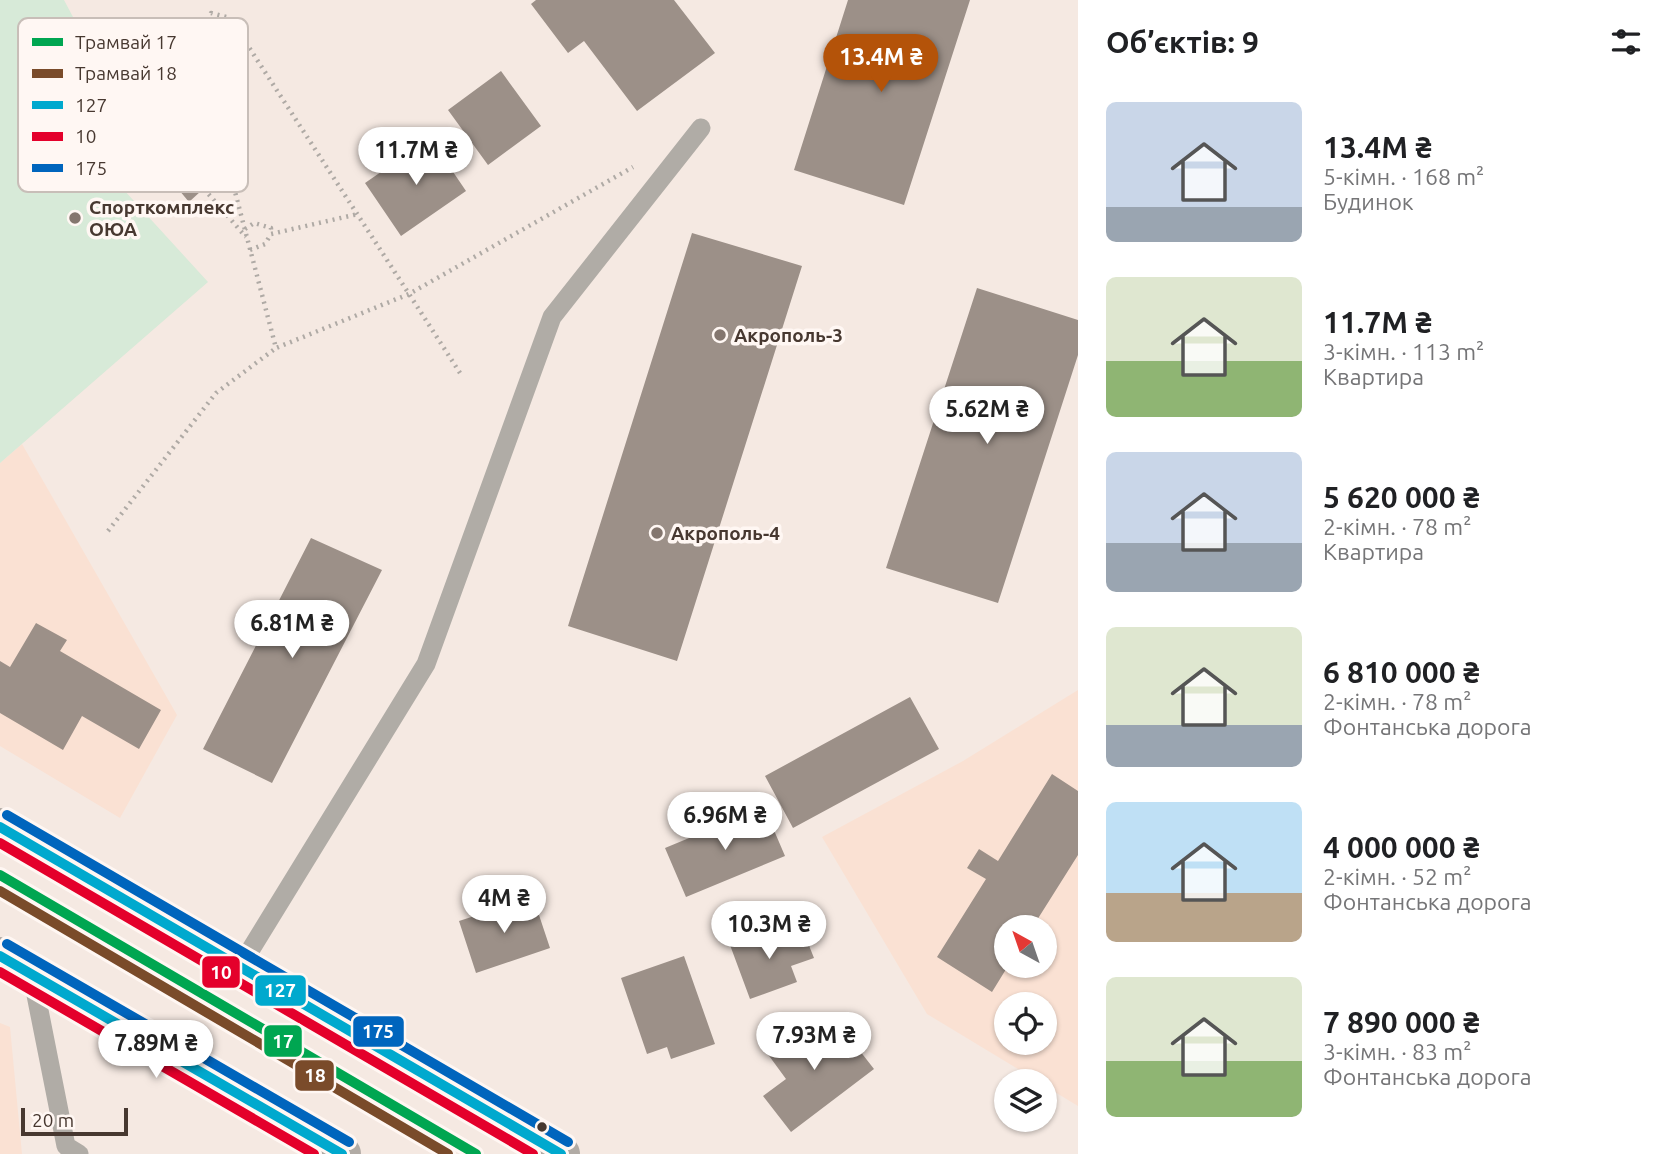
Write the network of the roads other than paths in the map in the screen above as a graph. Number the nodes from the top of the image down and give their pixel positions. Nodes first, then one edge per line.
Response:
1 (701, 128) dead end
2 (0, 827) edge
3 (16, 965) edge
4 (240, 967) junction
5 (330, 1151) edge
6 (79, 1154) edge
7 (561, 1154) edge

1 - 4 lane
2 - 4 main road
3 - 5 main road
3 - 6 lane
4 - 7 main road

